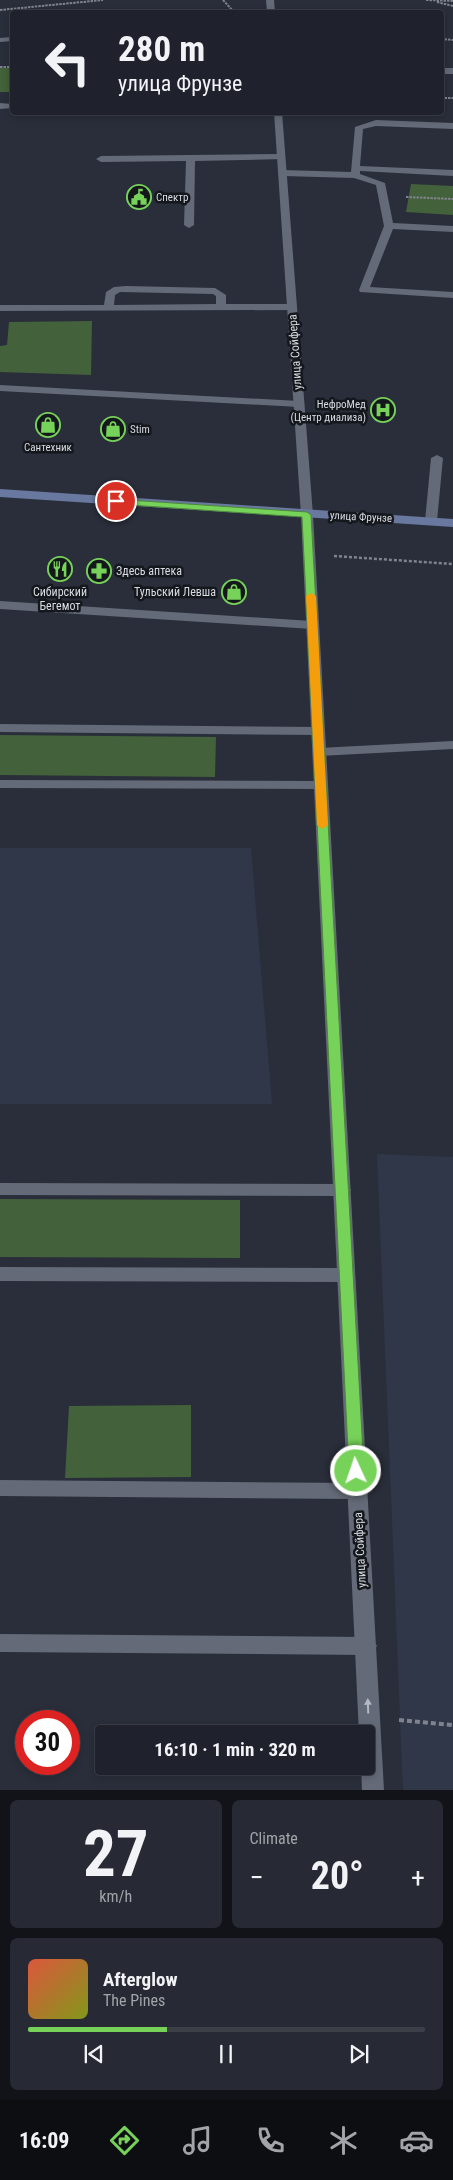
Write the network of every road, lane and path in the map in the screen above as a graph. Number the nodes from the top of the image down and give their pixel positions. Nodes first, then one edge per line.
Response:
1 (102, 0) edge
2 (223, 0) edge
3 (428, 0) edge
4 (453, 1) edge
5 (453, 6) edge
6 (0, 10) edge
7 (232, 10) edge
8 (278, 115) edge
9 (453, 126) edge
10 (281, 157) junction
11 (191, 158) junction
12 (101, 159) dead end
13 (355, 172) junction
14 (283, 173) junction
15 (453, 173) edge
16 (383, 196) junction
17 (453, 199) edge
18 (189, 225) dead end
19 (390, 226) junction
20 (453, 229) edge
21 (453, 294) edge
22 (221, 307) junction
23 (292, 307) junction
24 (0, 308) edge
25 (109, 308) junction
26 (0, 388) edge
27 (299, 404) junction
28 (437, 458) dead end
29 (0, 493) edge
30 (307, 515) junction
31 (431, 521) junction
32 (453, 523) edge
33 (330, 556) dead end
34 (453, 564) edge
35 (0, 605) edge
36 (312, 625) junction
37 (0, 728) edge
38 (318, 731) junction
39 (453, 745) edge
40 (319, 752) junction
41 (0, 784) edge
42 (320, 785) junction
43 (0, 1189) edge
44 (342, 1190) junction
45 (0, 1274) edge
46 (346, 1275) junction
47 (0, 1488) edge
48 (357, 1491) junction
49 (0, 1643) edge
50 (366, 1646) junction
51 (369, 1717) junction
52 (453, 1725) edge
53 (373, 1790) edge

1 - 6 path
2 - 7 path
3 - 4 path
3 - 5 path
8 - 10 street, улица Сойфера
9 - 13 street
10 - 11 street
10 - 14 street, улица Сойфера
11 - 12 street
11 - 18 street
13 - 14 street
13 - 15 street
13 - 16 street
14 - 23 street, улица Сойфера
16 - 17 path
16 - 19 street
19 - 20 street
19 - 21 street
22 - 23 street
22 - 25 street
22 - 25 street
23 - 27 street, улица Сойфера
24 - 25 street
26 - 27 street
27 - 30 street, улица Сойфера
28 - 31 street
29 - 30 street, улица Фрунзе
30 - 31 street, улица Фрунзе
30 - 36 street, улица Сойфера
31 - 32 street, улица Фрунзе
33 - 34 path
35 - 36 street
36 - 38 street, улица Сойфера
37 - 38 street
38 - 40 street, улица Сойфера
39 - 40 street
40 - 42 street, улица Сойфера
41 - 42 street
42 - 44 street, улица Сойфера
43 - 44 street
44 - 46 street, улица Сойфера
45 - 46 street
46 - 48 street, улица Сойфера
47 - 48 street
48 - 50 street, улица Сойфера
49 - 50 street
51 -> 50 street, улица Сойфера
51 - 52 path
51 - 53 street, улица Сойфера

